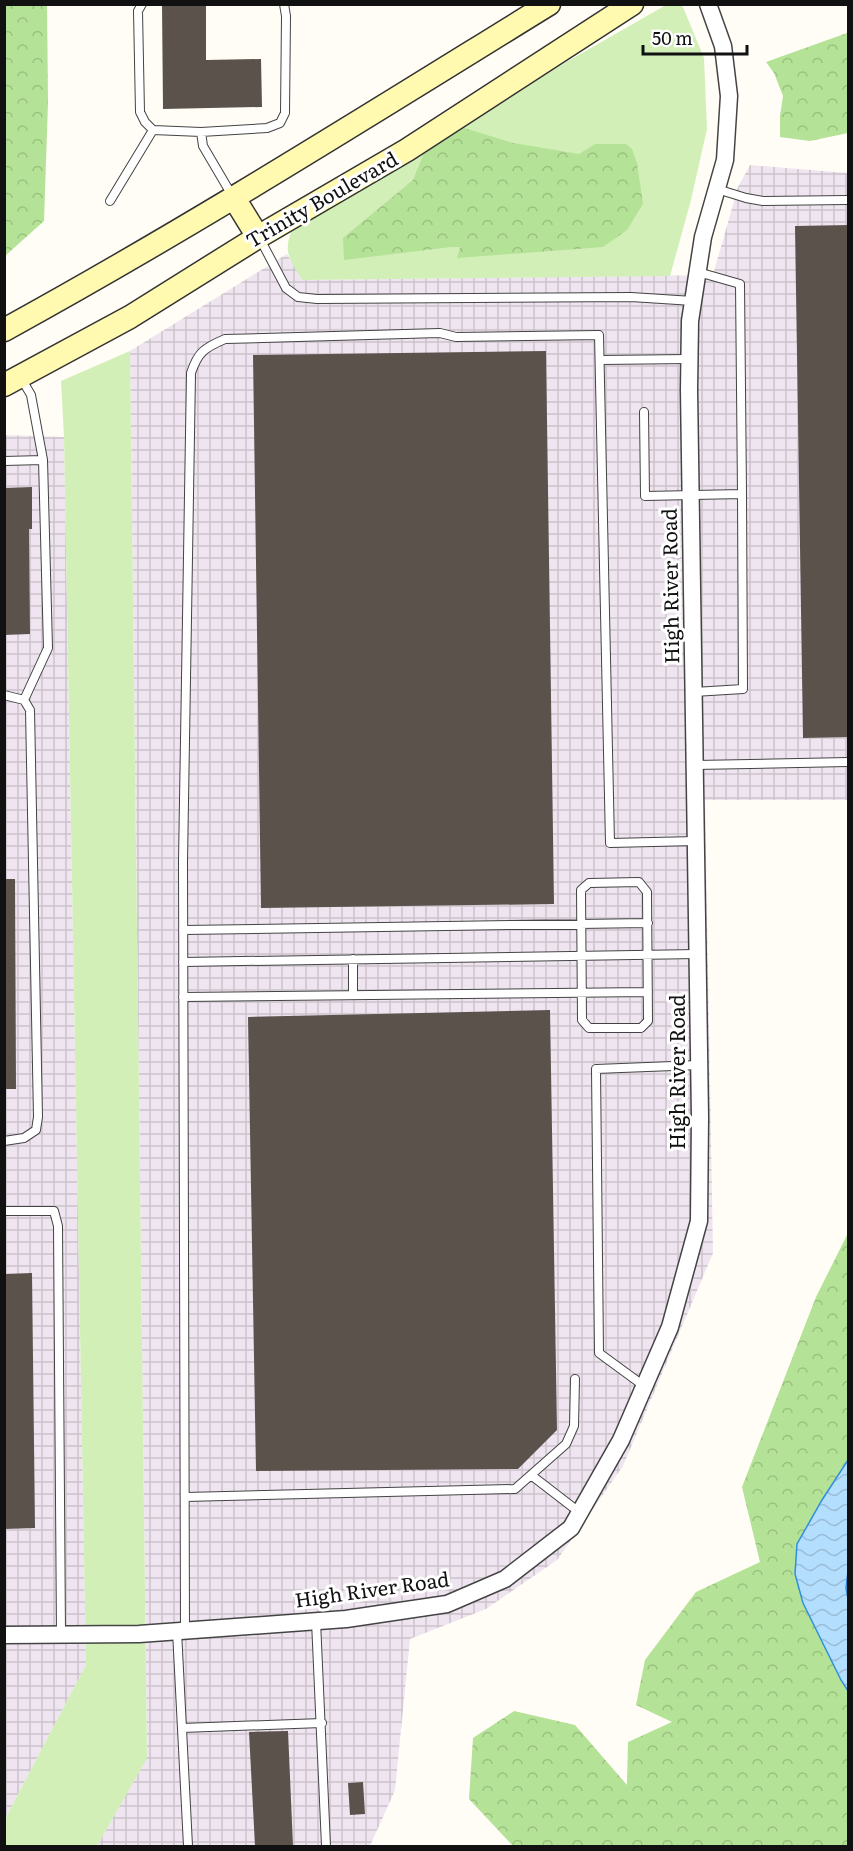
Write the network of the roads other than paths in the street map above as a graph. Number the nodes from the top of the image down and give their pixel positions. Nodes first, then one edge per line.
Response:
1 (141, 4) edge
2 (284, 4) edge
3 (549, 4) edge
4 (632, 4) edge
5 (708, 4) edge
6 (153, 130) junction
7 (201, 132) junction
8 (717, 189) junction
9 (234, 198) junction
10 (849, 200) edge
11 (110, 201) dead end
12 (258, 237) junction
13 (698, 272) junction
14 (693, 301) junction
15 (4, 330) edge
16 (689, 359) junction
17 (600, 360) junction
18 (13, 381) edge
19 (644, 412) dead end
20 (43, 460) junction
21 (4, 461) edge
22 (742, 494) junction
23 (691, 495) junction
24 (694, 692) junction
25 (4, 695) edge
26 (24, 700) junction
27 (849, 762) edge
28 (695, 765) junction
29 (696, 841) junction
30 (648, 923) junction
31 (581, 924) junction
32 (183, 930) junction
33 (698, 954) junction
34 (648, 955) junction
35 (582, 956) junction
36 (353, 959) junction
37 (183, 962) junction
38 (582, 992) junction
39 (648, 992) junction
40 (353, 995) junction
41 (183, 997) junction
42 (699, 1065) junction
43 (4, 1141) edge
44 (4, 1210) edge
45 (575, 1379) dead end
46 (644, 1386) junction
47 (531, 1475) junction
48 (185, 1497) junction
49 (579, 1512) junction
50 (316, 1621) junction
51 (181, 1631) junction
52 (4, 1635) edge
53 (61, 1635) junction
54 (322, 1723) junction
55 (182, 1728) junction
56 (188, 1846) edge
57 (326, 1846) edge

1 - 6 lane
2 - 7 lane
3 - 9 main road
4 - 12 main road, Trinity Boulevard
5 - 8 street, High River Road
6 - 7 lane
6 - 11 lane
7 - 9 lane
8 - 10 lane
8 - 13 street, High River Road
9 - 12 main road
9 - 15 main road
12 - 14 lane
12 - 18 main road, Trinity Boulevard
13 - 14 street, High River Road
13 - 22 lane
14 - 16 street, High River Road
16 - 17 lane
16 - 23 street, High River Road
17 - 29 lane
17 - 32 lane
18 - 20 lane
19 - 23 lane
20 - 21 lane
20 - 26 lane
22 - 23 lane
22 - 24 lane
23 - 24 street, High River Road
24 - 28 street, High River Road
25 - 26 lane
26 - 43 lane
27 - 28 lane
28 - 29 street, High River Road
29 - 33 street, High River Road
30 - 31 lane
30 - 31 lane
30 - 34 lane
31 - 32 lane
31 - 35 lane
32 - 37 lane
33 - 34 lane
33 - 42 street, High River Road
34 - 35 lane
34 - 39 lane
35 - 36 lane
35 - 38 lane
36 - 37 lane
36 - 40 lane
37 - 41 lane
38 - 39 lane
38 - 39 lane
38 - 40 lane
40 - 41 lane
41 - 48 lane
42 - 46 street, High River Road
42 - 46 lane
44 - 53 lane
45 - 47 lane
46 - 49 street, High River Road
47 - 48 lane
47 - 49 lane
48 - 51 lane
49 - 50 street, High River Road
50 - 51 street, High River Road
50 - 54 lane
51 - 53 street, High River Road
51 - 55 lane
52 - 53 street, High River Road
54 - 55 lane
54 - 57 lane
55 - 56 lane

